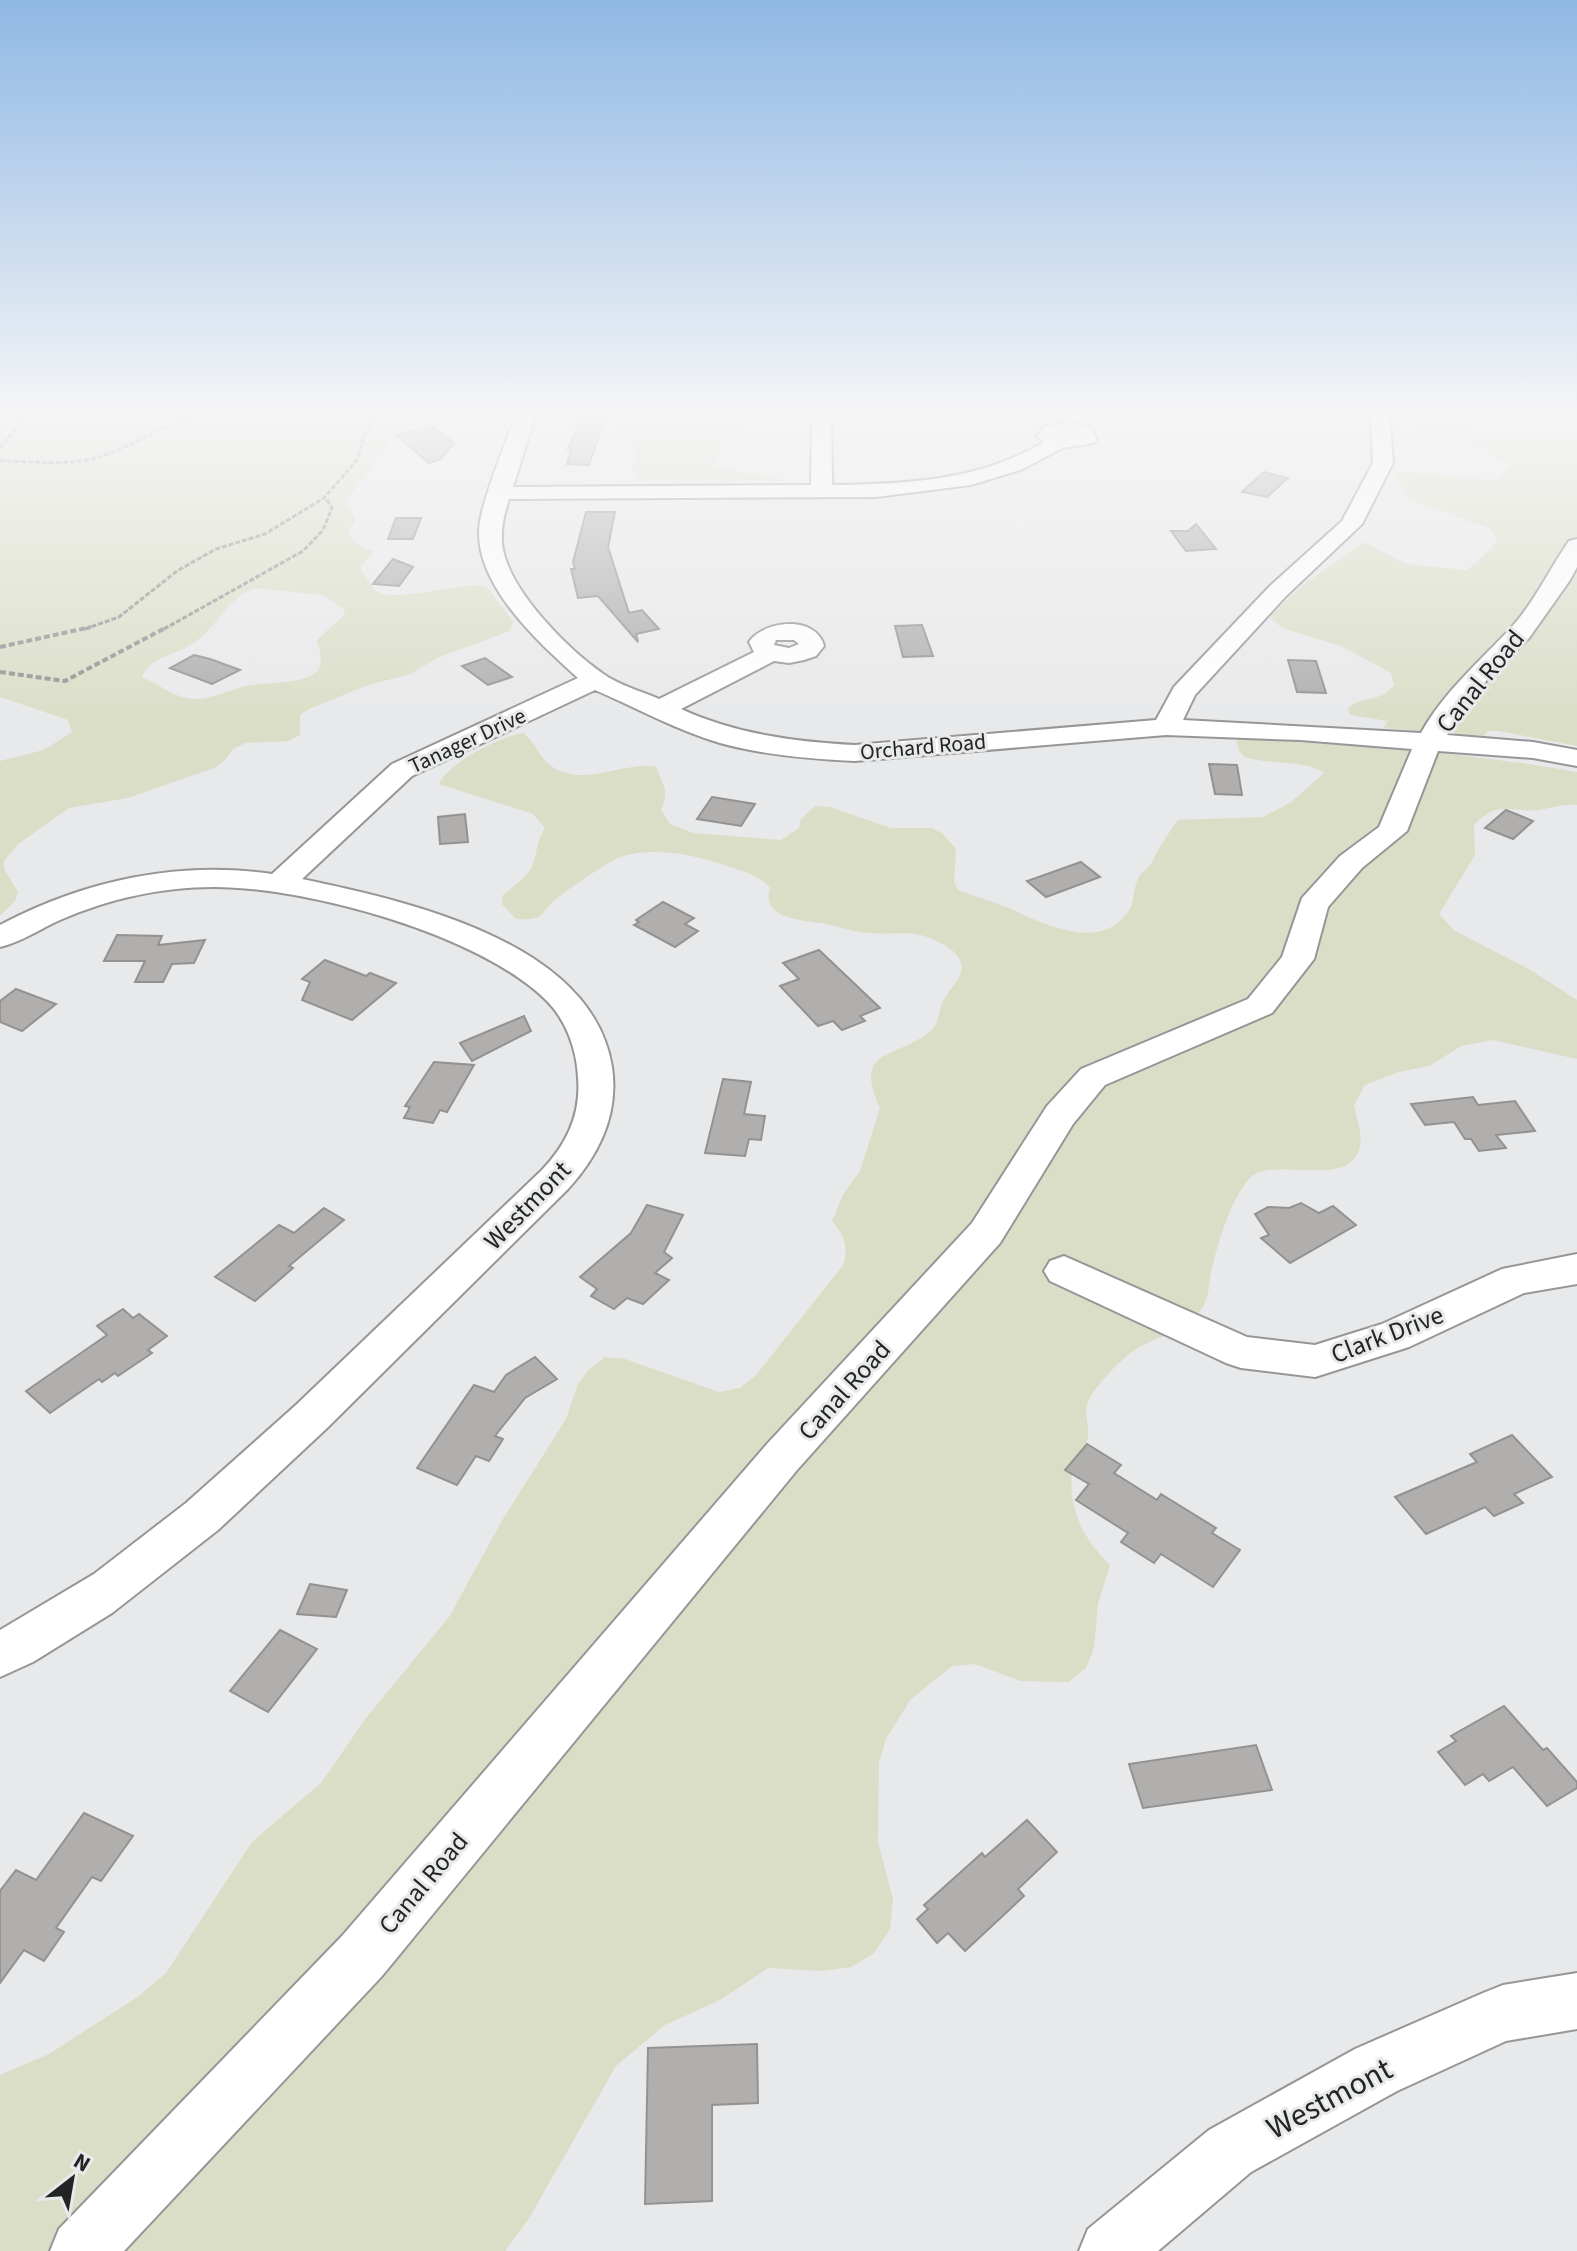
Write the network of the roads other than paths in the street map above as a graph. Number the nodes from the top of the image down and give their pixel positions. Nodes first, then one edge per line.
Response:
1 (493, 515) edge
2 (1356, 515) edge
3 (1577, 546) edge
4 (771, 653) dead end
5 (595, 680) junction
6 (658, 710) junction
7 (1166, 727) junction
8 (1431, 742) junction
9 (1577, 758) edge
10 (280, 883) junction
11 (0, 938) edge
12 (1577, 1269) edge
13 (1064, 1271) dead end
14 (0, 1655) edge
15 (1577, 2001) edge
16 (81, 2251) edge
17 (1110, 2251) edge

1 - 5 street, Orchard Road
2 - 7 street
3 - 8 street, Canal Road
4 - 6 street
5 - 6 street, Orchard Road
5 - 10 street, Tanager Drive
6 - 7 street, Orchard Road
7 - 8 street, Orchard Road
8 - 9 street, Orchard Road
8 - 16 street, Canal Road
10 - 11 street, Westmont
10 - 14 street, Westmont
12 - 13 street, Clark Drive
15 - 17 street, Westmont

